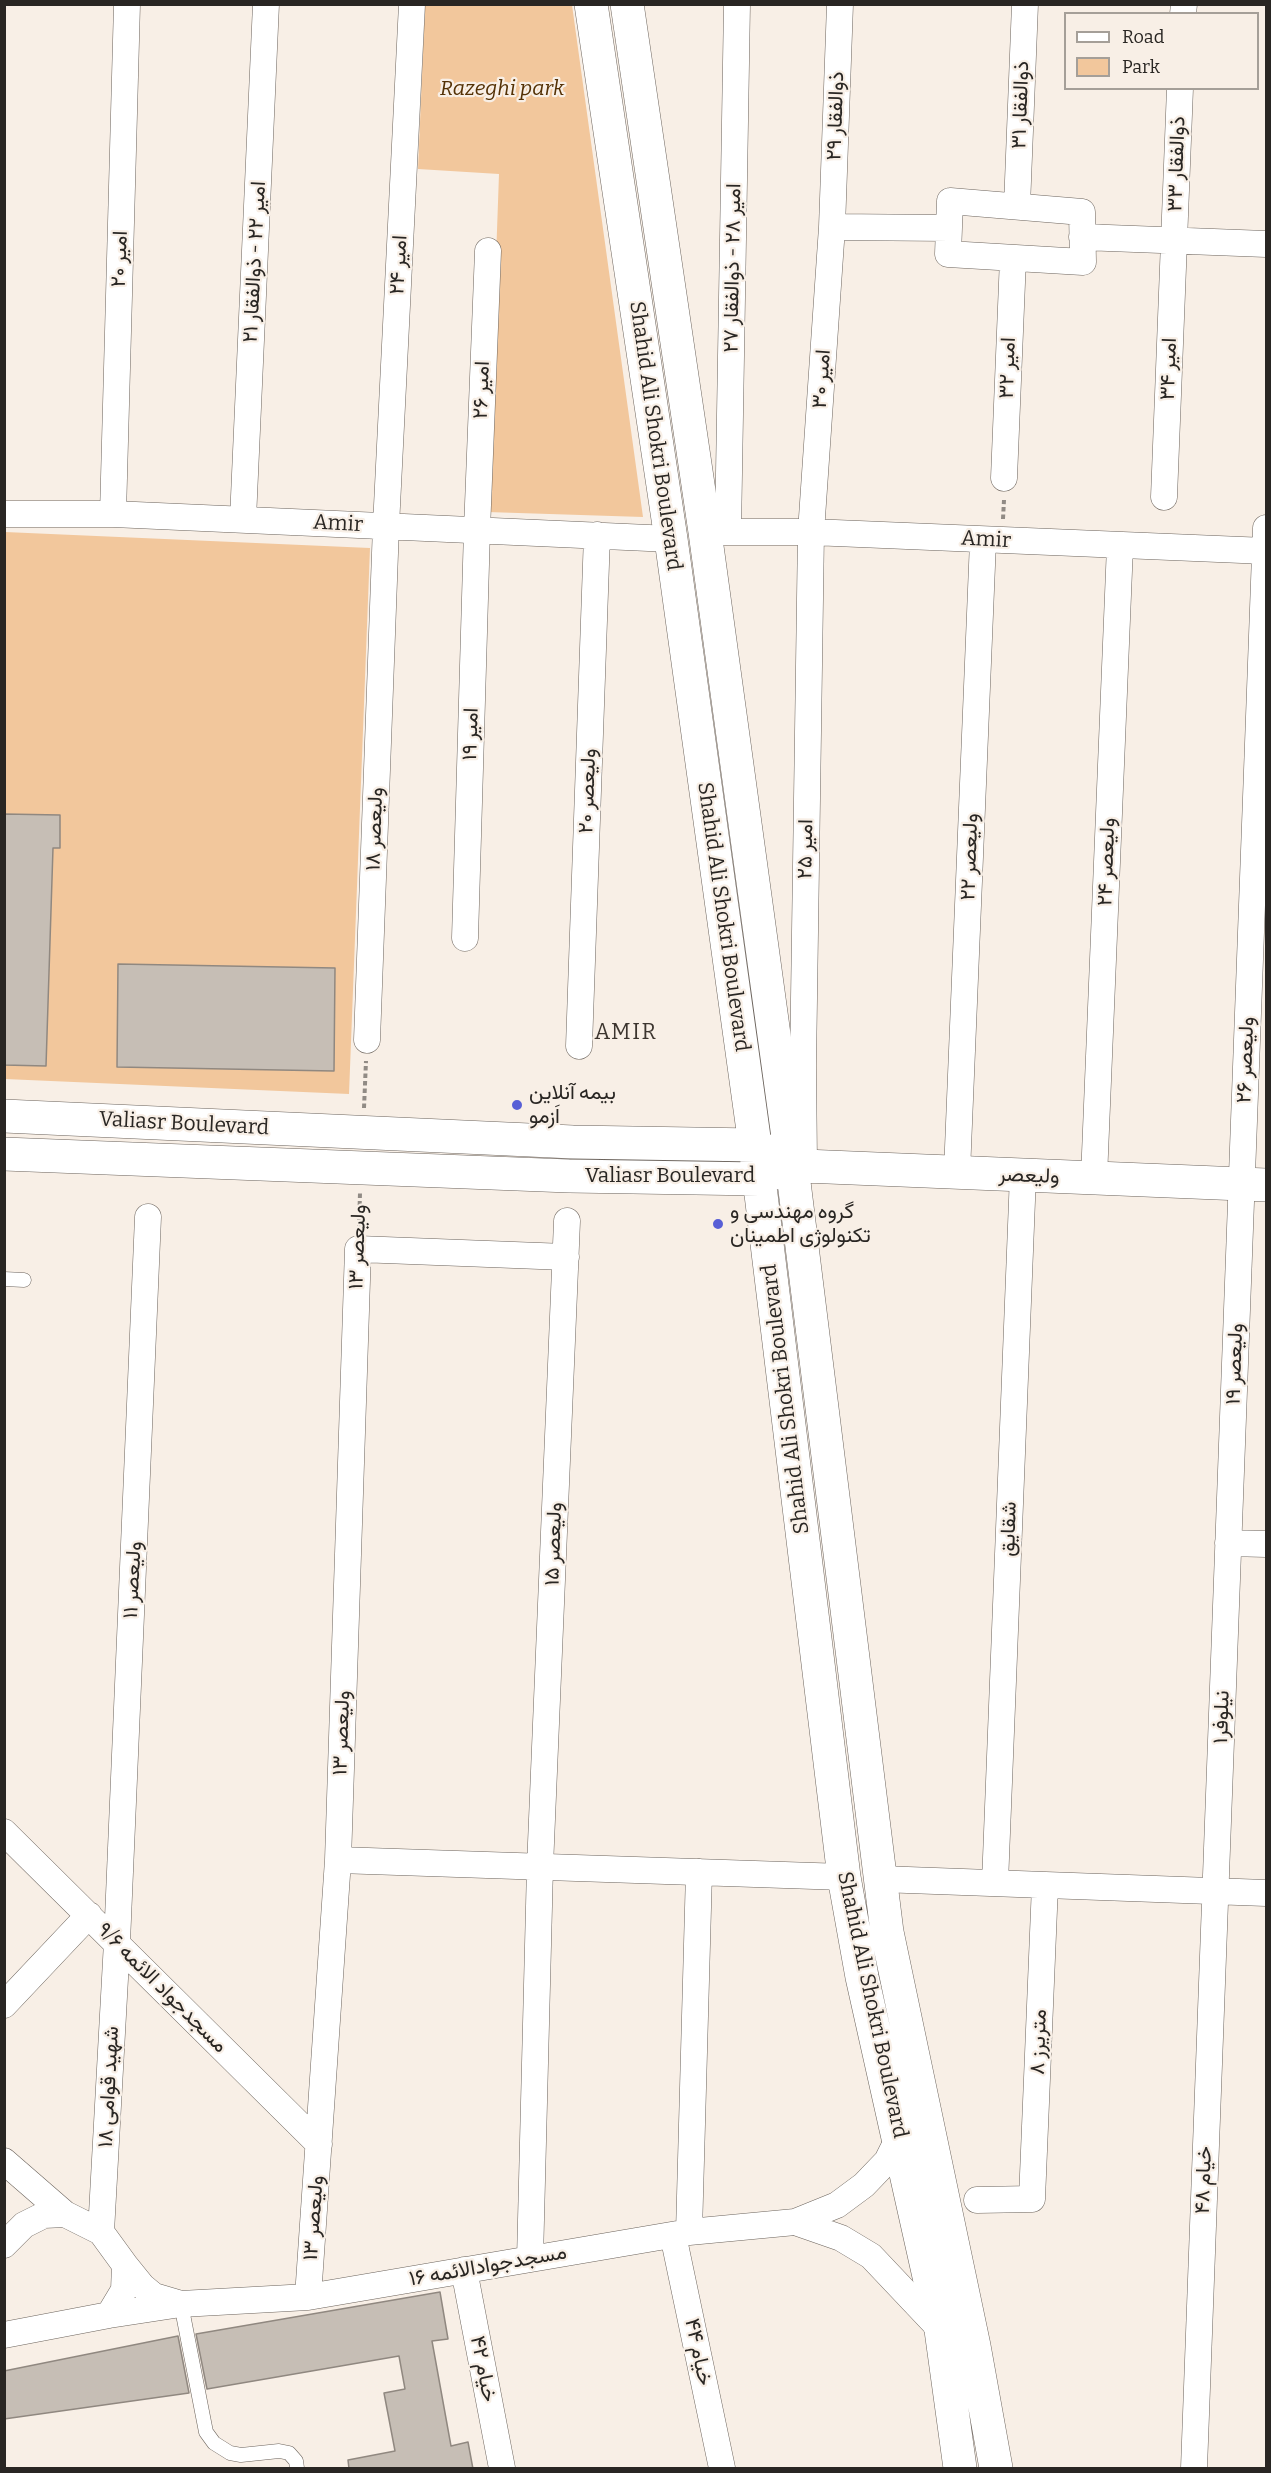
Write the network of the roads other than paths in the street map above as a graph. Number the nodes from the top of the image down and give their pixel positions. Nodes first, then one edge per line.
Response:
1 (127, 4) edge
2 (266, 4) edge
3 (412, 4) edge
4 (591, 4) edge
5 (627, 4) edge
6 (737, 4) edge
7 (840, 4) edge
8 (1025, 4) edge
9 (1180, 90) edge
10 (1017, 206) junction
11 (832, 227) junction
12 (949, 228) junction
13 (1082, 237) junction
14 (661, 238) junction
15 (1174, 240) junction
16 (627, 243) junction
17 (1266, 244) edge
18 (488, 251) dead end
19 (1013, 258) junction
20 (1004, 478) road end
21 (1164, 497) dead end
22 (4, 514) edge
23 (113, 514) junction
24 (243, 519) junction
25 (386, 526) junction
26 (477, 530) junction
27 (716, 532) junction
28 (811, 532) junction
29 (597, 535) junction
30 (671, 539) junction
31 (993, 541) junction
32 (1266, 543) edge
33 (1120, 546) junction
34 (1259, 901) edge
35 (465, 938) dead end
36 (367, 1040) road end
37 (579, 1046) dead end
38 (4, 1116) edge
39 (755, 1145) junction
40 (4, 1154) edge
41 (798, 1166) junction
42 (957, 1172) junction
43 (1023, 1175) junction
44 (1094, 1178) junction
45 (759, 1179) junction
46 (1254, 1185) edge
47 (148, 1217) dead end
48 (567, 1221) dead end
49 (566, 1257) junction
50 (4, 1279) edge
51 (24, 1280) dead end
52 (776, 1316) junction
53 (811, 1316) junction
54 (1228, 1543) junction
55 (1266, 1544) edge
56 (4, 1832) edge
57 (338, 1860) junction
58 (540, 1867) junction
59 (699, 1872) junction
60 (844, 1877) junction
61 (880, 1879) junction
62 (995, 1883) junction
63 (1045, 1885) junction
64 (1215, 1892) junction
65 (1266, 1893) edge
66 (89, 1915) junction
67 (117, 1942) junction
68 (4, 2005) edge
69 (899, 2137) junction
70 (319, 2144) junction
71 (11, 2167) edge
72 (977, 2200) dead end
73 (65, 2214) junction
74 (795, 2222) junction
75 (24, 2225) junction
76 (101, 2232) junction
77 (681, 2233) junction
78 (4, 2245) edge
79 (530, 2259) junction
80 (125, 2265) junction
81 (464, 2270) junction
82 (308, 2297) junction
83 (181, 2304) junction
84 (108, 2315) junction
85 (941, 2330) junction
86 (4, 2335) edge
87 (297, 2469) edge
88 (502, 2469) edge
89 (722, 2469) edge
90 (960, 2469) edge
91 (996, 2469) edge
92 (1194, 2469) edge

1 - 23 street, امیر ۲۰
2 - 24 street, امیر ۲۲ - ذوالفقار ۲۱
3 - 25 street, امیر ۲۴
4 - 16 main road, Shahid Ali Shokri Boulevard
5 - 14 main road, Shahid Ali Shokri Boulevard
6 - 27 street, امیر ۲۸ - ذوالفقار ۲۷
7 - 11 street, ذوالفقار ۲۹
8 - 10 street, ذوالفقار ۳۱
9 - 15 street, ذوالفقار ۳۳
10 - 12 street
10 - 13 street
11 - 12 street
11 - 28 street, امیر ۳۰
12 - 19 street
13 - 15 street
13 - 19 street
14 - 16 main road
14 - 27 main road, Shahid Ali Shokri Boulevard
15 - 17 street
15 - 21 street, امیر ۳۴
16 - 30 main road, Shahid Ali Shokri Boulevard
18 - 26 street, امیر ۲۶
19 - 20 street, امیر ۳۲
22 - 23 street, Amir
23 - 24 street, Amir
24 - 25 street, Amir
25 - 26 street, Amir
25 - 36 street, ولیعصر ۱۸
26 - 29 street, Amir
26 - 35 street, امیر ۱۹
27 - 28 street, Amir
27 - 41 main road, Shahid Ali Shokri Boulevard
28 - 31 street, Amir
28 - 41 street, امیر ۲۵
29 - 30 street, Amir
29 - 37 street, ولیعصر ۲۰
30 - 39 main road, Shahid Ali Shokri Boulevard
31 - 33 street, Amir
31 - 42 street, ولیعصر ۲۲
32 - 33 street, Amir
32 - 34 street, ولیعصر ۲۶
33 - 44 street, ولیعصر ۲۴
34 - 46 street, ولیعصر ۲۶
38 - 39 main road, Valiasr Boulevard
39 - 41 main road, Valiasr Boulevard
39 - 45 main road, Shahid Ali Shokri Boulevard
40 - 45 main road, Valiasr Boulevard
41 - 42 main road, ولیعصر
41 - 45 main road, Valiasr Boulevard
41 - 53 main road, Shahid Ali Shokri Boulevard
42 - 43 main road, ولیعصر
43 - 44 main road, ولیعصر
43 - 62 street, شقایق
44 - 46 main road, ولیعصر
45 - 52 main road, Shahid Ali Shokri Boulevard
46 - 54 street, ولیعصر ۱۹
47 - 67 street, ولیعصر ۱۱
48 - 49 street, ولیعصر ۱۵
49 - 57 street, ولیعصر ۱۳
49 - 58 street, ولیعصر ۱۵
50 - 51 lane
52 - 53 main road
52 - 60 main road, Shahid Ali Shokri Boulevard
53 - 61 main road, Shahid Ali Shokri Boulevard
54 - 55 street
54 - 64 street, نیلوفر۱
56 - 66 street, مسجدجواد الائمه ۹/۶
57 - 58 street
57 - 70 street, ولیعصر ۱۳
58 - 59 street
58 - 79 street, ولیعصر ۱۵
59 - 60 street
59 - 77 street, خیام ۴۴
60 - 69 main road, Shahid Ali Shokri Boulevard
61 - 62 street
61 - 91 main road, Shahid Ali Shokri Boulevard
62 - 63 street
63 - 64 street
63 - 72 street, ۸ متریرز
64 - 65 street
64 - 92 street, خیام ۴۸
66 - 67 street, مسجدجواد الائمه ۹/۶
66 - 68 street
67 - 70 street, مسجدجواد الائمه ۹/۶
67 - 76 street, شهید قوامی ۱۸
69 - 74 street
69 - 85 main road, Shahid Ali Shokri Boulevard
70 - 82 street, ولیعصر ۱۳
71 - 73 street
71 - 75 street
73 - 75 street
73 - 76 street
74 - 77 street, مسجدجوادالائمه ۱۶
74 - 85 street
75 - 78 street
76 - 80 street
77 - 79 street, مسجدجوادالائمه ۱۶
77 - 89 street, خیام ۴۴
79 - 81 street, مسجدجوادالائمه ۱۶
80 - 83 street
80 - 84 street
81 - 82 street, مسجدجوادالائمه ۱۶
81 - 88 street, خیام ۴۲
82 - 83 street, مسجدجوادالائمه ۱۶
83 - 84 street, مسجدجوادالائمه ۱۶
83 - 87 lane
84 - 86 street, مسجدجوادالائمه ۱۶
85 - 90 main road, Shahid Ali Shokri Boulevard

